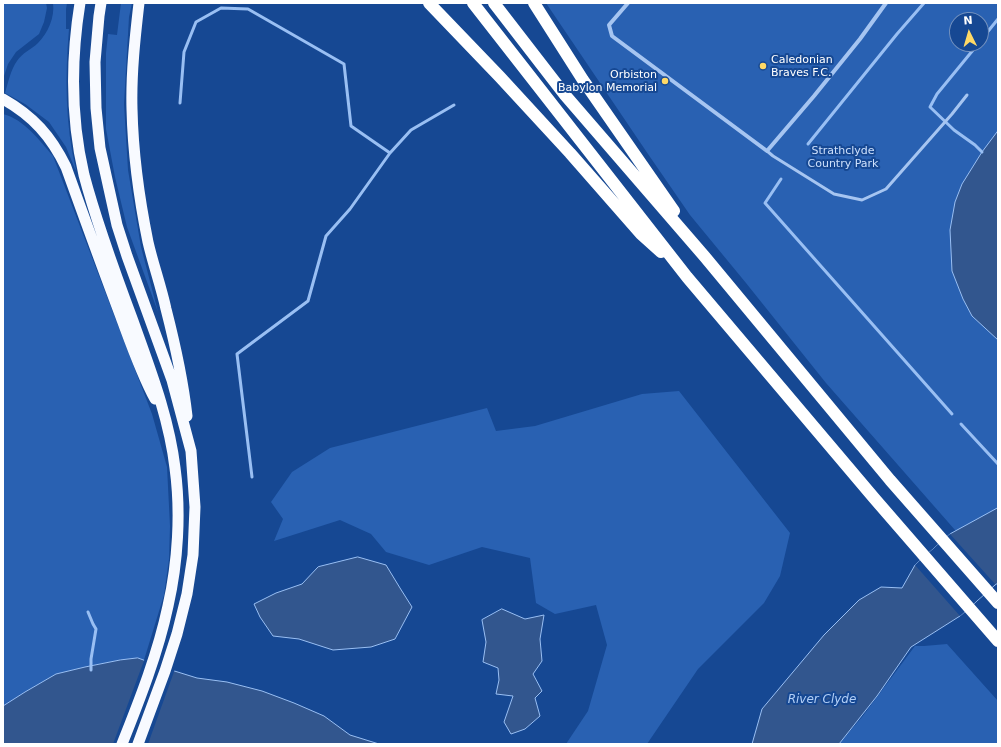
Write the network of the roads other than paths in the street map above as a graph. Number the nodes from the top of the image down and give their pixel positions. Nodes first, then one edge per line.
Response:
1 (80, 3) edge
2 (101, 3) edge
3 (139, 3) edge
4 (429, 3) edge
5 (473, 3) edge
6 (494, 3) edge
7 (534, 3) edge
8 (628, 3) edge
9 (886, 3) edge
10 (966, 95) dead end
11 (3, 99) edge
12 (3, 108) edge
13 (25, 114) junction
14 (767, 151) junction
15 (705, 257) junction
16 (687, 277) junction
17 (165, 417) junction
18 (191, 451) junction
19 (998, 603) edge
20 (998, 640) edge
21 (122, 744) edge
22 (138, 744) edge

1 - 17 highway
2 - 18 highway
3 - 18 highway
4 - 16 highway
5 - 16 highway
6 - 15 highway
7 - 15 highway
8 - 14 street
9 - 14 street
10 - 14 lane
11 - 13 highway
12 - 13 highway
13 - 17 highway
15 - 19 highway
16 - 20 highway
17 - 21 highway
18 - 22 highway

